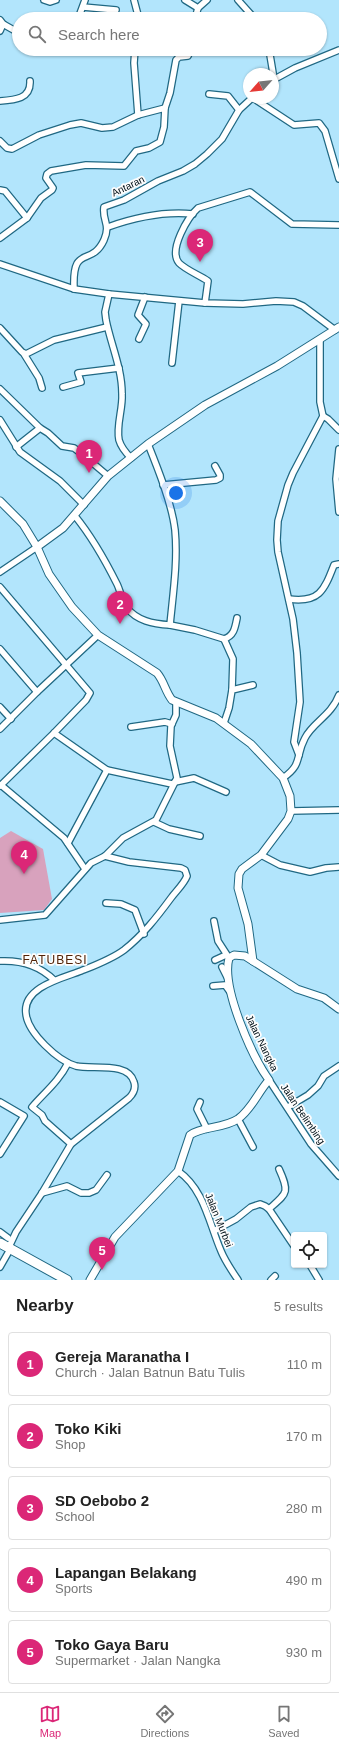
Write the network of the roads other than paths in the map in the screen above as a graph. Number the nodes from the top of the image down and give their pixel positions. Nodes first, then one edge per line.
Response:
1 (44, 0) edge
2 (56, 0) edge
3 (85, 0) edge
4 (134, 0) edge
5 (185, 0) edge
6 (208, 0) edge
7 (238, 0) edge
8 (83, 7) junction
9 (198, 8) junction
10 (116, 10) dead end
11 (81, 12) edge
12 (138, 12) edge
13 (197, 12) edge
14 (249, 12) edge
15 (1, 22) edge
16 (12, 29) edge
17 (0, 31) edge
18 (339, 50) edge
19 (327, 55) edge
20 (134, 56) edge
21 (188, 56) edge
22 (270, 56) edge
23 (324, 56) edge
24 (272, 68) edge
25 (279, 77) edge
26 (30, 80) dead end
27 (209, 94) dead end
28 (0, 101) edge
29 (246, 104) edge
30 (261, 104) edge
31 (165, 108) junction
32 (239, 110) junction
33 (138, 115) junction
34 (0, 141) edge
35 (339, 179) edge
36 (0, 190) edge
37 (193, 214) junction
38 (27, 218) junction
39 (339, 225) edge
40 (108, 227) junction
41 (0, 238) edge
42 (0, 264) edge
43 (74, 288) junction
44 (109, 294) junction
45 (145, 297) junction
46 (179, 301) junction
47 (205, 303) junction
48 (107, 327) junction
49 (0, 328) edge
50 (337, 328) edge
51 (139, 339) dead end
52 (320, 340) junction
53 (24, 354) junction
54 (172, 363) dead end
55 (120, 368) junction
56 (63, 387) dead end
57 (42, 388) dead end
58 (0, 389) edge
59 (323, 416) junction
60 (0, 420) edge
61 (40, 428) junction
62 (339, 430) edge
63 (148, 444) junction
64 (16, 447) junction
65 (339, 449) edge
66 (131, 458) junction
67 (215, 466) dead end
68 (108, 476) junction
69 (163, 485) junction
70 (0, 501) edge
71 (84, 505) junction
72 (339, 512) edge
73 (75, 516) junction
74 (37, 547) junction
75 (339, 564) edge
76 (0, 572) edge
77 (0, 586) edge
78 (288, 599) junction
79 (237, 618) dead end
80 (170, 625) junction
81 (98, 635) junction
82 (224, 639) junction
83 (0, 649) edge
84 (66, 664) junction
85 (253, 685) dead end
86 (232, 690) junction
87 (37, 692) junction
88 (339, 695) edge
89 (176, 702) junction
90 (0, 707) edge
91 (11, 719) junction
92 (224, 723) junction
93 (172, 724) junction
94 (131, 727) dead end
95 (0, 729) edge
96 (54, 733) junction
97 (299, 755) junction
98 (107, 770) junction
99 (283, 778) junction
100 (174, 783) junction
101 (1, 786) edge
102 (226, 792) dead end
103 (339, 810) edge
104 (291, 811) junction
105 (154, 822) junction
106 (200, 836) dead end
107 (68, 843) junction
108 (261, 855) junction
109 (104, 856) junction
110 (339, 867) edge
111 (85, 869) junction
112 (106, 903) dead end
113 (0, 920) edge
114 (214, 921) dead end
115 (144, 934) junction
116 (227, 956) junction
117 (215, 960) dead end
118 (0, 961) edge
119 (253, 961) junction
120 (222, 967) dead end
121 (229, 979) junction
122 (54, 980) junction
123 (213, 986) dead end
124 (231, 994) junction
125 (339, 1009) edge
126 (68, 1063) junction
127 (339, 1066) edge
128 (269, 1080) junction
129 (0, 1102) edge
130 (200, 1102) dead end
131 (288, 1107) junction
132 (238, 1118) junction
133 (206, 1129) junction
134 (72, 1144) junction
135 (253, 1147) dead end
136 (0, 1154) edge
137 (279, 1169) dead end
138 (178, 1171) junction
139 (106, 1175) dead end
140 (339, 1176) edge
141 (42, 1193) junction
142 (269, 1210) junction
143 (214, 1231) junction
144 (0, 1232) edge
145 (4, 1241) edge
146 (291, 1242) edge
147 (5, 1250) edge
148 (0, 1267) edge
149 (312, 1268) edge
150 (56, 1280) edge
151 (66, 1280) edge
152 (90, 1280) edge
153 (238, 1280) edge
154 (319, 1280) edge

1 - 2 street
3 - 8 street
4 - 12 street
5 - 9 street
6 - 9 street
7 - 14 street
8 - 10 street
8 - 11 street
9 - 13 street
15 - 16 street
15 - 17 street
18 - 19 street
20 - 33 street
21 - 31 street
22 - 24 street
23 - 25 street
26 - 28 street
27 - 32 street
29 - 32 street, Antaran
30 - 35 street
31 - 33 street
31 - 38 street
32 - 40 street, Antaran
33 - 34 street
36 - 38 street
37 - 39 street
37 - 40 street
37 - 47 street
38 - 41 street
40 - 43 street
42 - 43 street
43 - 44 street
44 - 45 street
44 - 48 street
45 - 46 street
45 - 51 street
46 - 47 street
46 - 54 street
47 - 50 street
48 - 53 street
48 - 55 street
49 - 53 street
50 - 52 street
52 - 59 street
52 - 63 street
53 - 57 street
55 - 56 street
55 - 66 street
58 - 61 street
59 - 62 street
59 - 78 street
60 - 64 street
61 - 64 street
61 - 68 street
63 - 66 street
63 - 69 street
64 - 71 street
65 - 72 street
66 - 68 street
67 - 69 street
68 - 71 street
69 - 80 street
70 - 74 street
71 - 73 street
73 - 74 street
73 - 80 street
74 - 76 street
74 - 81 street
75 - 78 street
77 - 84 street
78 - 97 street
79 - 82 street
80 - 82 street
81 - 84 street
81 - 89 street
82 - 86 street
83 - 87 street
84 - 87 street
84 - 96 street
85 - 86 street
86 - 92 street
87 - 91 street
88 - 97 street
89 - 92 street
89 - 93 street
90 - 91 street
91 - 95 street
92 - 99 street
93 - 94 street
93 - 100 street
96 - 98 street
96 - 101 street
97 - 99 street
98 - 100 street
98 - 107 street
99 - 104 street
100 - 102 street
100 - 105 street
101 - 107 street
103 - 104 street
104 - 108 street
105 - 106 street
105 - 109 street
107 - 111 street
108 - 110 street
108 - 119 street
109 - 111 street
109 - 115 street
111 - 113 street
112 - 115 street
114 - 116 street
115 - 122 street
116 - 117 street
116 - 119 street
116 - 121 street, Jalan Nangka
118 - 122 street
119 - 125 street
120 - 121 street
121 - 124 street, Jalan Nangka
122 - 126 street
123 - 124 street
124 - 128 street, Jalan Nangka
126 - 134 street
126 - 134 street
127 - 131 street
128 - 131 street, Jalan Belimbing
128 - 132 street, Jalan Nangka
129 - 136 street
130 - 133 street
131 - 140 street, Jalan Belimbing
132 - 133 street, Jalan Nangka
132 - 135 street
133 - 138 street, Jalan Nangka
134 - 141 street
137 - 142 street
138 - 143 street, Jalan Murbei
138 - 152 street, Jalan Nangka
139 - 141 street
141 - 147 street
142 - 143 street
142 - 146 street
143 - 153 street, Jalan Murbei
144 - 145 street
145 - 147 highway
147 - 148 street
147 - 150 highway
147 - 151 highway
149 - 154 street

